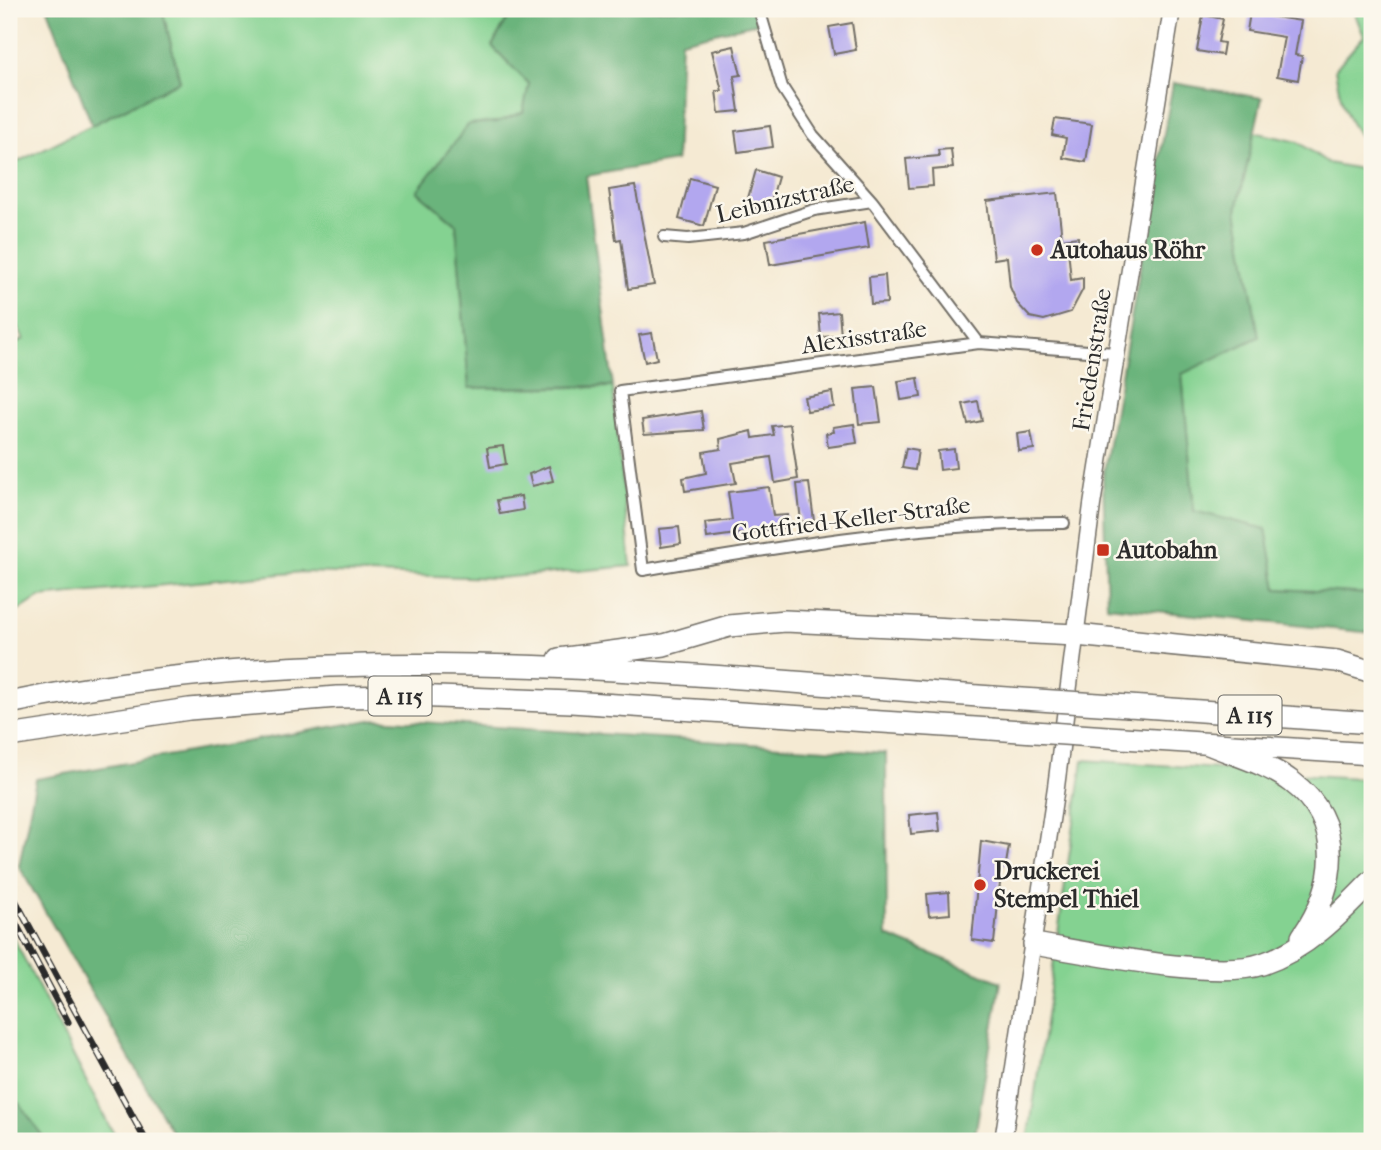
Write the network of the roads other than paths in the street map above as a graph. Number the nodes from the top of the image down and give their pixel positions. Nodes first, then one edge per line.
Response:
1 (759, 9) edge
2 (1172, 9) edge
3 (872, 201) junction
4 (664, 237) dead end
5 (979, 343) junction
6 (1115, 353) junction
7 (1064, 523) dead end
8 (643, 570) joint
9 (1076, 635) junction
10 (505, 665) junction
11 (1372, 672) edge
12 (9, 703) edge
13 (1372, 723) edge
14 (9, 736) edge
15 (1208, 744) junction
16 (1372, 754) edge
17 (1372, 881) edge
18 (1034, 944) junction
19 (1294, 948) junction
20 (1003, 1141) edge

1 - 3 street, Leibnizstraße
2 - 6 main road, Friedenstraße
3 - 4 street, Leibnizstraße
3 - 5 street, Leibnizstraße
5 - 6 street, Alexisstraße
5 - 8 street, Alexisstraße
6 - 9 main road, Friedenstraße
7 - 8 street, Gottfried-Keller-Straße
9 - 10 highway
9 - 11 highway
9 - 18 main road, Friedenstraße
10 - 12 highway, A 115
10 - 13 highway, A 115, bridge
14 - 15 highway, A 115, bridge
15 - 16 highway, A 115
15 - 19 highway
17 - 19 highway
18 - 19 highway
18 - 20 main road, Friedenstraße

